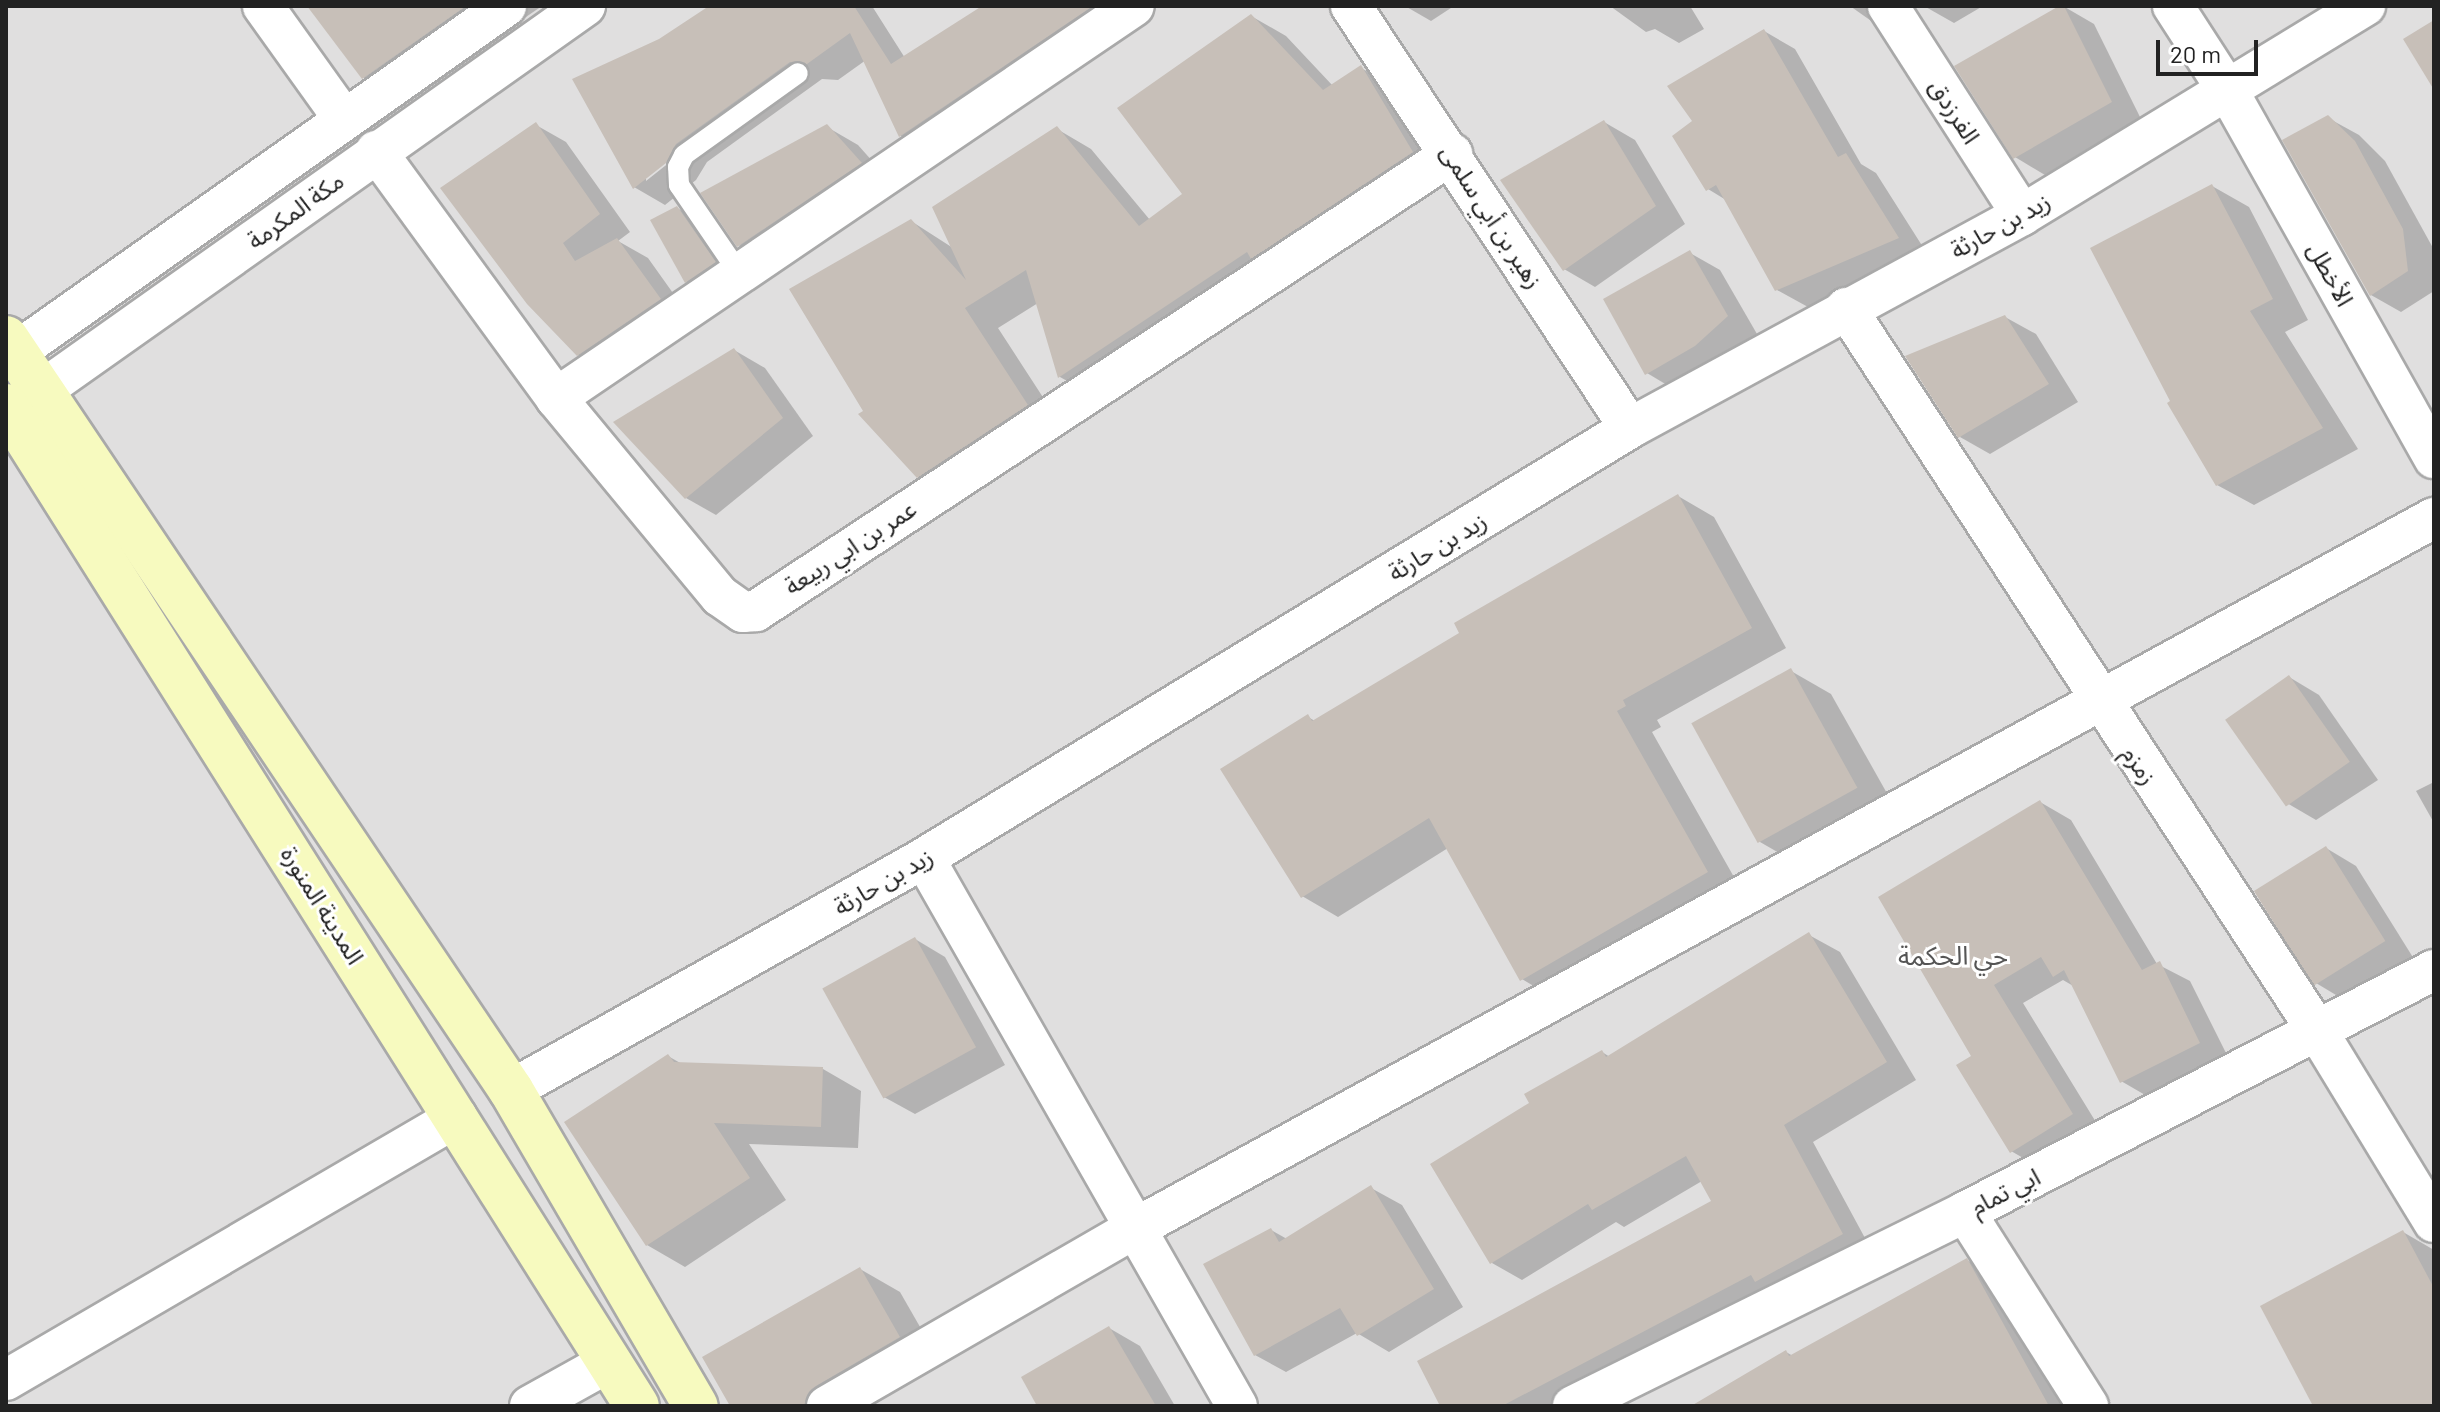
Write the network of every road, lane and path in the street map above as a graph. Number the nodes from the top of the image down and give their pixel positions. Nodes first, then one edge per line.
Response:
1 (263, 6) edge
2 (506, 6) edge
3 (585, 6) edge
4 (1134, 6) edge
5 (1351, 6) edge
6 (1888, 6) edge
7 (2173, 6) edge
8 (2365, 6) edge
9 (798, 73) dead end
10 (2228, 91) junction
11 (344, 119) junction
12 (376, 151) junction
13 (1452, 154) junction
14 (2022, 215) junction
15 (737, 270) junction
16 (1846, 308) junction
17 (9, 349) edge
18 (556, 398) junction
19 (16, 406) edge
20 (1630, 428) junction
21 (2434, 458) edge
22 (2434, 518) edge
23 (2099, 703) junction
24 (924, 858) junction
25 (2434, 970) edge
26 (2316, 1029) junction
27 (511, 1090) junction
28 (457, 1117) junction
29 (1965, 1212) junction
30 (2434, 1222) edge
31 (1134, 1229) junction
32 (609, 1362) junction
33 (6, 1380) edge
34 (1633, 1393) edge
35 (530, 1406) edge
36 (637, 1406) edge
37 (696, 1406) edge
38 (827, 1406) edge
39 (1237, 1406) edge
40 (1573, 1406) edge
41 (2088, 1406) edge

1 - 11 street
2 - 11 street, مكة المكرمة
3 - 12 street, مكة المكرمة
4 - 15 street
5 - 13 street, زهير بن أبي سلمى
6 - 14 street, الفرزدق
7 - 10 street, الأخطل
8 - 10 street, زيد بن حارثة
9 - 15 lane
10 - 14 street, زيد بن حارثة
10 - 21 street, الأخطل
11 - 17 street, مكة المكرمة
12 - 18 street, عمر بن ابي ربيعة
12 - 19 street, مكة المكرمة
13 - 18 street, عمر بن ابي ربيعة
13 - 20 street, زهير بن أبي سلمى
14 - 16 street, زيد بن حارثة
15 - 18 street
16 - 20 street, زيد بن حارثة
16 - 23 street, زمزم
17 - 19 main road
19 - 27 main road
19 - 28 main road, المدينة المنورة
20 - 24 street, زيد بن حارثة
22 - 23 street
23 - 26 street, زمزم
23 - 31 street
24 - 27 street, زيد بن حارثة
24 - 31 street
25 - 26 street, ابي تمام
26 - 29 street, ابي تمام
26 - 30 street, زمزم
27 - 37 main road
28 - 32 main road, المدينة المنورة
28 - 33 street
29 - 34 street, ابي تمام
29 - 41 street
31 - 38 street
31 - 39 street
32 - 35 street
32 - 36 main road, المدينة المنورة
34 - 40 street, ابي تمام

